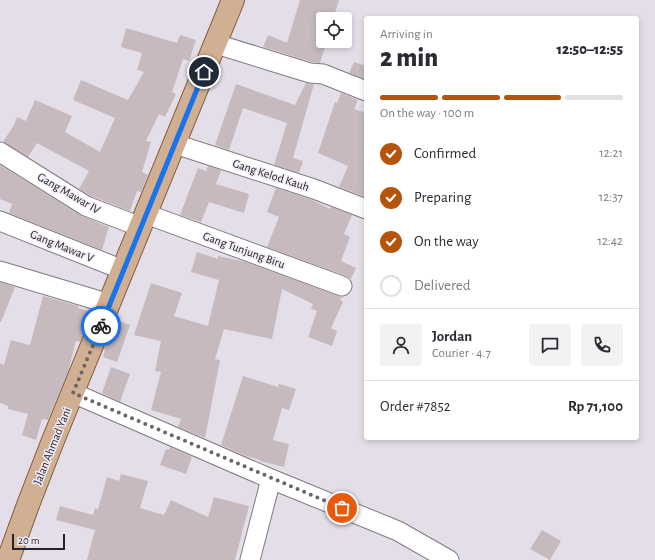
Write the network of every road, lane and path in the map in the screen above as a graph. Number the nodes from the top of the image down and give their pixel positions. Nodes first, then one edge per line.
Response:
1 (233, 0) edge
2 (216, 44) junction
3 (364, 89) edge
4 (175, 144) junction
5 (0, 152) edge
6 (364, 208) edge
7 (0, 221) edge
8 (144, 221) junction
9 (123, 270) junction
10 (0, 271) edge
11 (342, 286) dead end
12 (110, 304) junction
13 (73, 393) junction
14 (271, 479) junction
15 (8, 560) edge
16 (250, 560) edge
17 (450, 560) edge

1 - 2 main road, Jalan Ahmad Yani
2 - 3 street
2 - 4 main road, Jalan Ahmad Yani
4 - 6 street, Gang Kelod Kauh
4 - 8 main road, Jalan Ahmad Yani
5 - 8 street, Gang Mawar IV
7 - 9 street, Gang Mawar V
8 - 9 main road, Jalan Ahmad Yani
8 - 11 street, Gang Tunjung Biru
9 - 12 main road, Jalan Ahmad Yani
10 - 12 street
12 - 13 main road, Jalan Ahmad Yani
13 - 14 street
13 - 15 main road, Jalan Ahmad Yani
14 - 16 street
14 - 17 street

